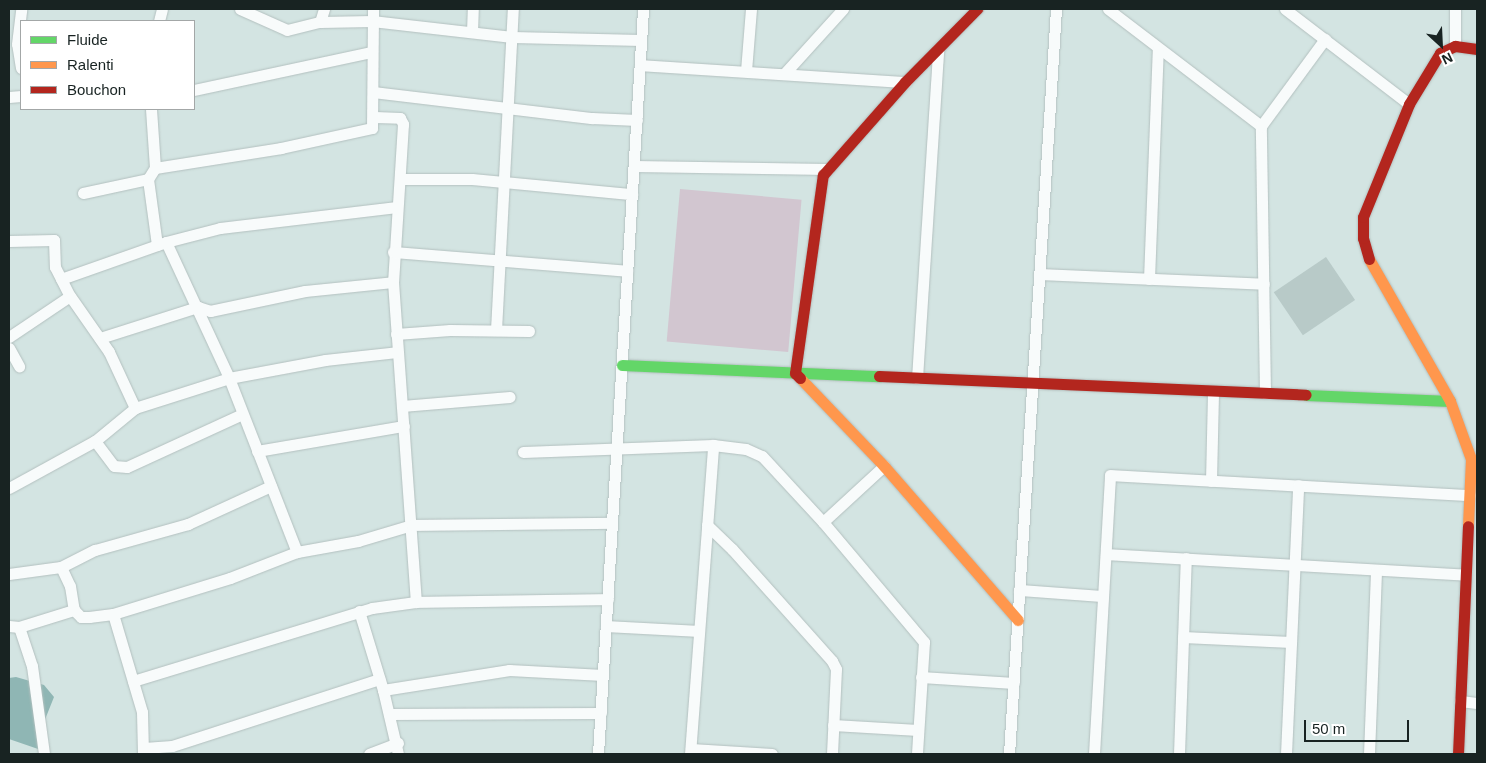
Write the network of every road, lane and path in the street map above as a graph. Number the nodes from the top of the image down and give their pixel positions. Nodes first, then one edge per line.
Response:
1 (240, 9) edge
2 (324, 9) edge
3 (473, 9) edge
4 (513, 9) edge
5 (643, 9) edge
6 (751, 9) edge
7 (843, 9) edge
8 (977, 9) edge
9 (1056, 9) edge
10 (1108, 9) edge
11 (1285, 9) edge
12 (1455, 9) edge
13 (16, 15) edge
14 (373, 15) edge
15 (320, 22) junction
16 (472, 32) junction
17 (512, 37) junction
18 (641, 40) junction
19 (1325, 40) junction
20 (1455, 46) junction
21 (938, 49) junction
22 (1158, 49) junction
23 (1477, 50) edge
24 (371, 52) junction
25 (20, 62) edge
26 (640, 65) junction
27 (746, 71) junction
28 (784, 74) junction
29 (905, 82) junction
30 (195, 90) edge
31 (373, 92) junction
32 (1409, 104) junction
33 (506, 109) junction
34 (151, 110) edge
35 (375, 116) junction
36 (636, 120) junction
37 (1261, 126) junction
38 (634, 166) junction
39 (155, 168) junction
40 (828, 169) junction
41 (400, 179) junction
42 (148, 180) junction
43 (505, 183) junction
44 (83, 193) dead end
45 (632, 194) junction
46 (397, 207) junction
47 (9, 241) edge
48 (162, 243) junction
49 (393, 252) junction
50 (499, 260) junction
51 (627, 271) junction
52 (1039, 274) junction
53 (61, 278) junction
54 (1149, 279) junction
55 (393, 282) junction
56 (1264, 284) junction
57 (70, 296) junction
58 (198, 307) junction
59 (496, 330) junction
60 (529, 331) dead end
61 (396, 334) junction
62 (9, 337) edge
63 (100, 338) junction
64 (9, 348) edge
65 (396, 352) junction
66 (622, 365) junction
67 (19, 366) dead end
68 (795, 373) junction
69 (229, 378) junction
70 (917, 378) junction
71 (1032, 383) junction
72 (1213, 391) junction
73 (1265, 393) junction
74 (510, 397) dead end
75 (1450, 401) junction
76 (402, 406) junction
77 (134, 408) junction
78 (242, 414) junction
79 (404, 426) junction
80 (95, 441) junction
81 (713, 445) junction
82 (617, 450) junction
83 (257, 451) junction
84 (523, 452) dead end
85 (884, 466) junction
86 (1211, 481) junction
87 (270, 486) junction
88 (1298, 486) junction
89 (9, 488) edge
90 (1469, 495) junction
91 (823, 522) junction
92 (612, 523) junction
93 (412, 525) junction
94 (707, 525) junction
95 (296, 552) junction
96 (1106, 554) junction
97 (1186, 558) junction
98 (1294, 565) junction
99 (61, 567) junction
100 (1477, 568) edge
101 (1376, 570) junction
102 (1465, 571) junction
103 (9, 574) edge
104 (1019, 590) junction
105 (1103, 596) junction
106 (608, 599) junction
107 (416, 602) junction
108 (74, 610) junction
109 (358, 612) junction
110 (113, 614) junction
111 (1018, 620) junction
112 (606, 626) junction
113 (14, 627) edge
114 (699, 631) junction
115 (1183, 637) junction
116 (1291, 642) junction
117 (603, 675) junction
118 (921, 677) junction
119 (379, 678) junction
120 (133, 681) junction
121 (1014, 683) junction
122 (383, 690) junction
123 (1460, 701) junction
124 (1477, 703) edge
125 (601, 713) junction
126 (390, 714) junction
127 (833, 725) junction
128 (918, 730) junction
129 (184, 743) junction
130 (398, 749) edge
131 (143, 751) edge
132 (690, 752) edge
133 (44, 754) edge
134 (188, 754) edge
135 (370, 754) edge
136 (598, 754) edge
137 (772, 754) edge
138 (832, 754) edge
139 (917, 754) edge
140 (1009, 754) edge
141 (1094, 754) edge
142 (1178, 754) edge
143 (1286, 754) edge
144 (1369, 754) edge
145 (1458, 754) edge

1 - 15 street
2 - 15 street
3 - 16 street
4 - 17 street
5 - 18 street
6 - 27 street
7 - 28 street
8 - 21 street
9 - 52 street
10 - 22 street
11 - 19 street
12 - 20 street
13 - 25 street
14 - 15 street
14 - 16 street
14 - 24 street
16 - 17 street
17 - 18 street
17 - 33 street
18 - 26 street
19 - 32 street
19 - 37 street
20 - 23 street
20 - 32 street
21 - 29 street
21 - 70 street
22 - 37 street
22 - 54 street
24 - 30 street
24 - 31 street
26 - 27 street
26 - 36 street
27 - 28 street
28 - 29 street
29 - 40 street
31 - 33 street
31 - 35 street
32 - 75 street
33 - 36 street
33 - 43 street
34 - 39 street
35 - 39 street
35 - 41 street
36 - 38 street
37 - 56 street
38 - 40 street
38 - 45 street
39 - 42 street
40 - 68 street
41 - 43 street
41 - 46 street
42 - 44 street
42 - 48 street
43 - 45 street
43 - 50 street
45 - 51 street
46 - 48 street
46 - 49 street
47 - 53 street
48 - 53 street
48 - 58 street
49 - 50 street
49 - 55 street
50 - 51 street
50 - 59 street
51 - 66 street
52 - 54 street
52 - 71 street
53 - 57 street
54 - 56 street
55 - 58 street
55 - 61 street
56 - 73 street
57 - 62 street
57 - 63 street
58 - 63 street
58 - 69 street
59 - 60 street
59 - 61 street
61 - 65 street
63 - 77 street
64 - 67 street
65 - 69 street
65 - 76 street
66 - 68 street
66 - 82 street
68 - 70 street
68 - 85 street
69 - 77 street
69 - 78 street
70 - 71 street
71 - 72 street
71 - 104 street
72 - 73 street
72 - 86 street
73 - 75 street
74 - 76 street
75 - 90 street
76 - 79 street
77 - 80 street
78 - 80 street
78 - 83 street
79 - 83 street
79 - 93 street
80 - 89 street
81 - 82 street
81 - 91 street
81 - 94 street
82 - 84 street
82 - 92 street
83 - 87 street
85 - 91 street
85 - 111 street
86 - 88 street
86 - 96 street
87 - 95 street
87 - 99 street
88 - 90 street
88 - 98 street
90 - 102 street
91 - 118 street
92 - 93 street
92 - 106 street
93 - 95 street
93 - 107 street
94 - 114 street
94 - 127 street
95 - 110 street
96 - 97 street
96 - 105 street
97 - 98 street
97 - 115 street
98 - 101 street
98 - 116 street
99 - 103 street
99 - 108 street
100 - 102 street
101 - 102 street
101 - 144 street
102 - 123 street
104 - 105 street
104 - 111 street
105 - 141 street
106 - 107 street
106 - 112 street
107 - 109 street
108 - 110 street
108 - 113 street
109 - 119 street
109 - 120 street
110 - 120 street
111 - 121 street
112 - 114 street
112 - 117 street
113 - 133 street
114 - 132 street
115 - 116 street
115 - 142 street
116 - 143 street
117 - 122 street
117 - 125 street
118 - 121 street
118 - 128 street
119 - 122 street
119 - 129 street
120 - 131 street
121 - 140 street
122 - 126 street
123 - 124 street
123 - 145 street
125 - 126 street
125 - 136 street
126 - 130 street
127 - 128 street
127 - 138 street
128 - 139 street
129 - 131 street
129 - 134 street
130 - 135 street
132 - 137 street

